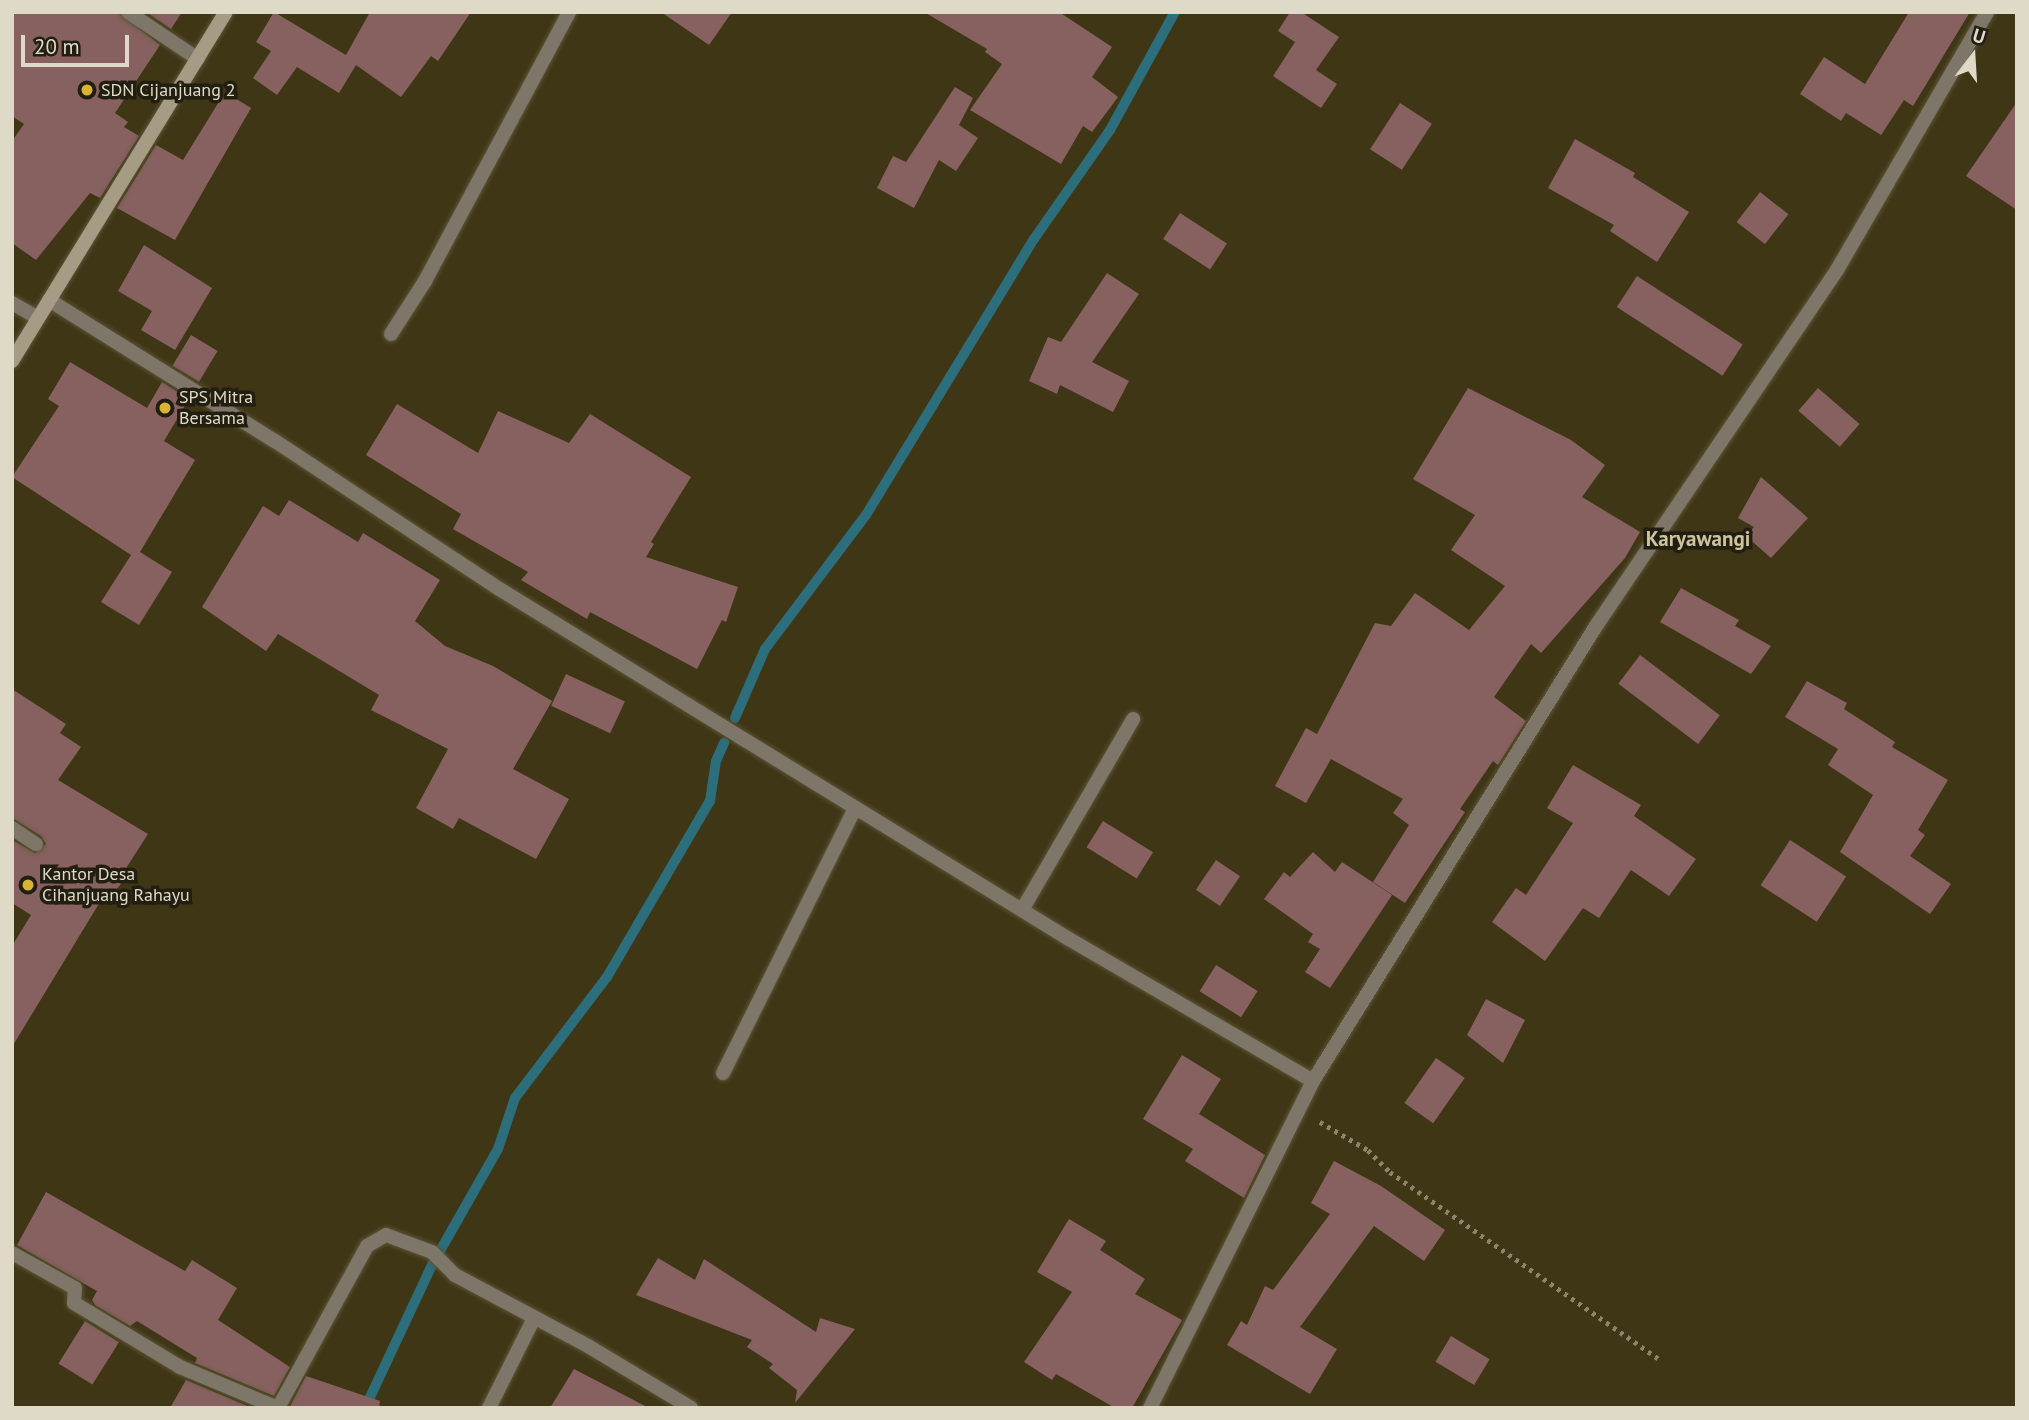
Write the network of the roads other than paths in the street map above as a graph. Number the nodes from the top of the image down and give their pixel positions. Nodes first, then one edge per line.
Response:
1 (128, 12) edge
2 (226, 12) edge
3 (569, 12) edge
4 (1987, 12) edge
5 (198, 58) junction
6 (49, 300) junction
7 (12, 303) edge
8 (38, 318) junction
9 (391, 334) dead end
10 (12, 361) edge
11 (1133, 719) dead end
12 (855, 808) junction
13 (12, 828) edge
14 (36, 844) dead end
15 (1022, 911) junction
16 (723, 1073) dead end
17 (1313, 1081) junction
18 (12, 1253) edge
19 (534, 1318) junction
20 (489, 1408) edge
21 (691, 1408) edge
22 (1150, 1408) edge

1 - 5 street
2 - 5 main road
3 - 9 street
4 - 17 street
5 - 6 main road
6 - 8 main road
6 - 12 street
7 - 8 street
8 - 10 main road
11 - 15 street
12 - 15 street
12 - 16 street
13 - 14 street
15 - 17 street
17 - 22 street
18 - 19 street
19 - 20 street
19 - 21 street

